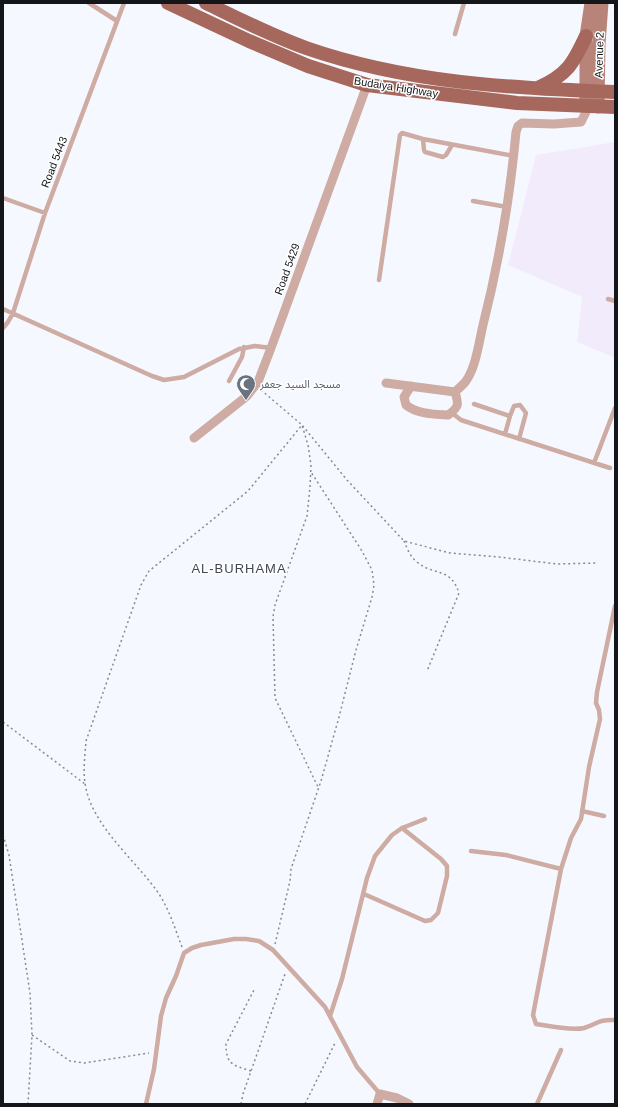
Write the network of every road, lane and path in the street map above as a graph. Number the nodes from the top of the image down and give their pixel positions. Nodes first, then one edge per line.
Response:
1 (89, 3) edge
2 (124, 3) edge
3 (168, 3) edge
4 (206, 3) edge
5 (464, 3) edge
6 (591, 3) edge
7 (602, 3) edge
8 (117, 20) junction
9 (455, 34) dead end
10 (586, 36) junction
11 (367, 84) junction
12 (536, 89) junction
13 (592, 91) junction
14 (615, 92) edge
15 (592, 106) junction
16 (615, 107) edge
17 (423, 139) junction
18 (452, 145) junction
19 (514, 156) junction
20 (3, 198) edge
21 (473, 201) dead end
22 (507, 207) junction
23 (45, 213) junction
24 (379, 280) dead end
25 (608, 299) dead end
26 (615, 301) edge
27 (3, 309) edge
28 (13, 313) junction
29 (3, 328) edge
30 (244, 347) junction
31 (271, 348) junction
32 (229, 380) dead end
33 (386, 383) dead end
34 (255, 385) junction
35 (411, 386) junction
36 (455, 392) junction
37 (474, 404) dead end
38 (615, 408) edge
39 (452, 412) junction
40 (510, 416) junction
41 (302, 424) junction
42 (505, 434) junction
43 (194, 438) dead end
44 (519, 439) junction
45 (594, 463) junction
46 (610, 468) dead end
47 (311, 472) junction
48 (404, 541) junction
49 (597, 563) dead end
50 (615, 606) edge
51 (427, 671) dead end
52 (3, 722) edge
53 (85, 784) junction
54 (319, 788) junction
55 (582, 811) junction
56 (604, 816) dead end
57 (425, 819) dead end
58 (402, 828) junction
59 (3, 835) edge
60 (471, 851) dead end
61 (561, 869) junction
62 (364, 894) junction
63 (273, 950) junction
64 (184, 953) junction
65 (288, 967) junction
66 (255, 988) dead end
67 (330, 1016) junction
68 (615, 1020) edge
69 (339, 1034) junction
70 (32, 1035) junction
71 (561, 1050) dead end
72 (156, 1052) junction
73 (251, 1071) junction
74 (380, 1094) junction
75 (28, 1104) edge
76 (146, 1104) edge
77 (241, 1104) edge
78 (305, 1104) edge
79 (377, 1104) edge
80 (409, 1104) edge
81 (537, 1104) edge

1 - 8 lane
2 - 8 lane, Road 5443
3 - 11 main road, Budaiya Highway
4 - 12 main road, Budaiya Highway
5 - 9 lane
6 - 10 main road, Avenue 2
7 - 13 main road, Avenue 2
8 - 23 lane, Road 5443
10 - 12 main road
10 - 13 main road, Avenue 2
11 - 15 main road, Budaiya Highway
11 - 31 street, Road 5429
12 - 13 main road, Budaiya Highway
13 - 14 main road, Budaiya Highway
13 - 15 main road, Avenue 2
15 - 16 main road, Budaiya Highway
15 - 19 street
17 - 18 lane
17 - 18 lane
17 - 24 lane
18 - 19 lane
19 - 22 street
20 - 23 lane
21 - 22 lane
22 - 36 street
23 - 28 lane, Road 5443
25 - 26 lane
27 - 28 lane
28 - 29 lane, Road 5443
28 - 30 lane
30 - 31 lane
30 - 32 lane
31 - 34 street, Road 5429
33 - 35 street
34 - 41 path
34 - 43 street, Road 5429
35 - 36 street
35 - 39 street
36 - 39 street
37 - 40 lane
38 - 45 lane
39 - 42 lane
40 - 42 lane
40 - 44 lane
41 - 47 path
41 - 48 path
41 - 53 path
42 - 44 lane
44 - 45 lane
45 - 46 lane
47 - 54 path
47 - 54 path
48 - 49 path
48 - 51 path
50 - 55 lane
52 - 53 path
53 - 64 path
54 - 63 path
55 - 56 lane
55 - 61 lane
57 - 58 lane
58 - 62 lane
58 - 62 lane
59 - 70 path
60 - 61 lane
61 - 68 lane
62 - 67 lane
63 - 64 lane
63 - 65 lane
64 - 72 lane
65 - 67 lane
65 - 73 path
66 - 73 path
67 - 69 lane
69 - 74 lane
69 - 78 path
70 - 72 path
70 - 75 path
71 - 81 lane
72 - 76 lane
73 - 77 path
74 - 79 street
74 - 80 street

